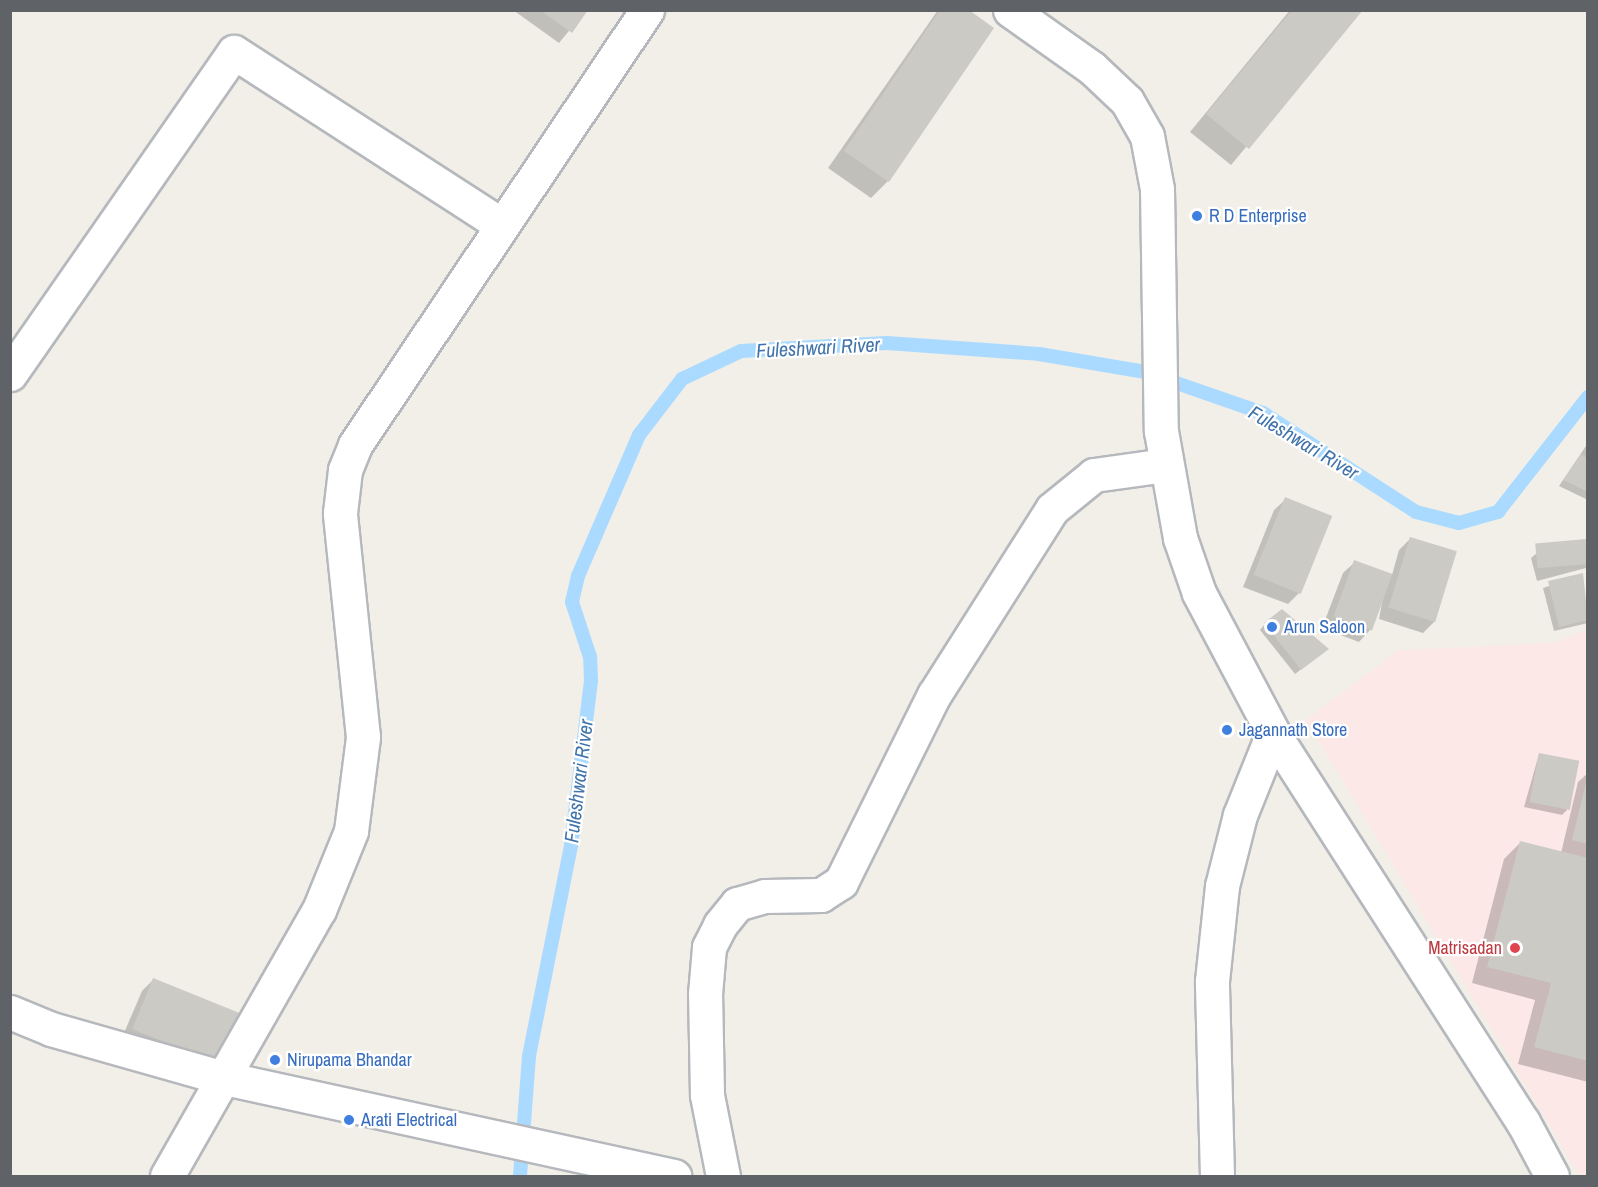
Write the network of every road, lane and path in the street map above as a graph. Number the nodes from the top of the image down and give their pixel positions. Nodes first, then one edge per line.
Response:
1 (647, 10) edge
2 (1010, 10) edge
3 (501, 225) junction
4 (10, 374) edge
5 (1166, 465) junction
6 (1273, 734) junction
7 (10, 1012) edge
8 (224, 1078) junction
9 (167, 1176) edge
10 (674, 1176) edge
11 (723, 1176) edge
12 (1217, 1176) edge
13 (1552, 1176) edge

1 - 3 street
2 - 5 street
3 - 4 street
3 - 8 street
5 - 6 street
5 - 11 street
6 - 12 street
6 - 13 street
7 - 8 street
8 - 9 street
8 - 10 street

